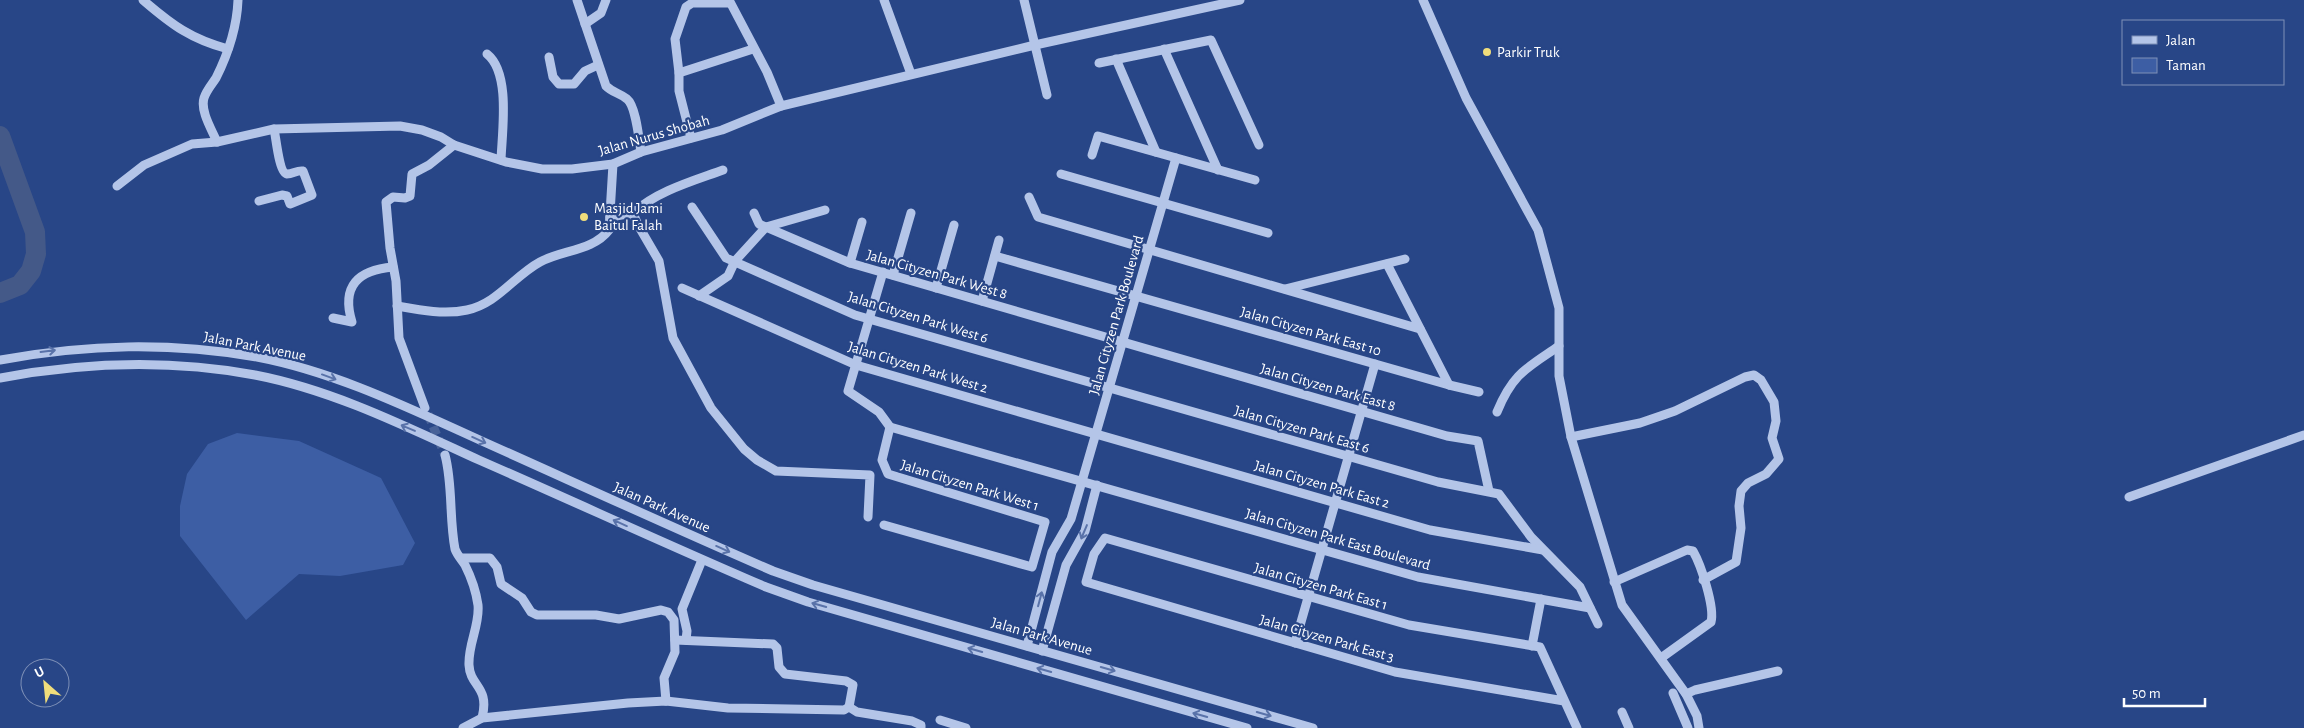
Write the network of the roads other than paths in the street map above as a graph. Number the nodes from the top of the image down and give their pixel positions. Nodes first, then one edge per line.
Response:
1 (143, 0) edge
2 (238, 0) edge
3 (577, 0) edge
4 (606, 0) edge
5 (884, 0) edge
6 (1024, 0) edge
7 (1240, 0) edge
8 (1423, 0) edge
9 (730, 1) edge
10 (585, 24) junction
11 (1036, 45) junction
12 (228, 48) junction
13 (753, 49) junction
14 (1164, 49) junction
15 (487, 54) dead end
16 (549, 58) dead end
17 (1116, 60) junction
18 (1099, 63) dead end
19 (598, 65) junction
20 (678, 73) junction
21 (911, 74) junction
22 (1047, 95) dead end
23 (781, 106) junction
24 (274, 129) junction
25 (691, 138) junction
26 (217, 142) junction
27 (1259, 145) dead end
28 (454, 146) junction
29 (641, 152) junction
30 (1156, 152) junction
31 (1092, 155) dead end
32 (1176, 158) junction
33 (501, 160) junction
34 (613, 164) junction
35 (723, 170) dead end
36 (1218, 170) junction
37 (1061, 174) dead end
38 (1255, 180) dead end
39 (117, 186) dead end
40 (1028, 197) dead end
41 (259, 201) dead end
42 (1162, 203) junction
43 (692, 207) dead end
44 (825, 210) dead end
45 (633, 212) junction
46 (911, 212) dead end
47 (754, 213) dead end
48 (610, 217) junction
49 (862, 222) dead end
50 (954, 225) dead end
51 (766, 227) junction
52 (1268, 233) dead end
53 (999, 240) dead end
54 (1149, 250) junction
55 (995, 256) junction
56 (1405, 259) dead end
57 (735, 261) junction
58 (850, 263) junction
59 (1387, 264) junction
60 (393, 267) junction
61 (883, 272) junction
62 (893, 275) junction
63 (682, 288) dead end
64 (936, 288) junction
65 (1285, 289) junction
66 (699, 296) junction
67 (1136, 296) junction
68 (982, 301) junction
69 (397, 306) junction
70 (332, 318) dead end
71 (869, 319) junction
72 (1420, 329) junction
73 (1122, 342) junction
74 (1559, 346) junction
75 (212, 351) junction
76 (0, 360) edge
77 (1375, 364) junction
78 (856, 365) junction
79 (210, 368) junction
80 (0, 378) edge
81 (1449, 385) junction
82 (1109, 388) junction
83 (1479, 392) dead end
84 (425, 408) tunnel mouth
85 (1362, 411) junction
86 (1497, 412) dead end
87 (890, 427) junction
88 (1096, 434) junction
89 (2304, 435) edge
90 (1571, 437) junction
91 (445, 455) tunnel mouth
92 (1348, 457) junction
93 (1082, 480) junction
94 (1097, 485) junction
95 (1489, 491) junction
96 (2129, 497) dead end
97 (1335, 503) junction
98 (644, 514) junction
99 (868, 518) dead end
100 (884, 525) dead end
101 (637, 530) junction
102 (1322, 550) junction
103 (1543, 550) junction
104 (461, 558) junction
105 (702, 560) junction
106 (1703, 580) junction
107 (1086, 582) joint
108 (1614, 582) junction
109 (1308, 596) junction
110 (1540, 599) junction
111 (1590, 608) junction
112 (948, 624) junction
113 (1598, 624) dead end
114 (675, 640) junction
115 (686, 640) junction
116 (943, 641) junction
117 (1295, 643) junction
118 (1027, 646) junction
119 (1532, 646) junction
120 (1042, 651) junction
121 (1661, 658) junction
122 (1778, 671) dead end
123 (1673, 693) dead end
124 (1686, 694) junction
125 (666, 701) junction
126 (1564, 701) junction
127 (849, 707) junction
128 (1622, 712) dead end
129 (482, 718) junction
130 (940, 720) dead end
131 (952, 726) edge
132 (463, 728) edge
133 (921, 728) edge
134 (966, 728) edge
135 (1247, 728) edge
136 (1312, 728) edge
137 (1577, 728) edge
138 (1629, 728) edge
139 (1688, 728) edge
140 (1699, 728) edge

1 - 12 street
2 - 12 street
3 - 10 street
4 - 10 street
5 - 21 street
6 - 11 street
7 - 11 street, Jalan Nurus Shobah
8 - 74 street
9 - 13 street
9 - 20 street
10 - 19 street
11 - 21 street, Jalan Nurus Shobah
11 - 22 street
12 - 26 street
13 - 20 street
13 - 23 street
14 - 17 street
14 - 27 street
14 - 36 street
15 - 33 street
16 - 19 street
17 - 18 street
17 - 30 street
19 - 29 street
20 - 25 street
21 - 23 street, Jalan Nurus Shobah
23 - 25 street, Jalan Nurus Shobah
24 - 26 street, Jalan Nurus Shobah
24 - 28 street, Jalan Nurus Shobah
24 - 41 street
25 - 29 street, Jalan Nurus Shobah
26 - 39 street, Jalan Nurus Shobah
28 - 33 street, Jalan Nurus Shobah
28 - 60 street
29 - 34 street, Jalan Nurus Shobah
30 - 31 street
30 - 32 street
32 - 36 street
32 - 42 street, Jalan Cityzen Park Boulevard
33 - 34 street, Jalan Nurus Shobah
34 - 48 street
35 - 45 street
36 - 38 street
37 - 42 street
40 - 54 street
42 - 52 street
42 - 54 street, Jalan Cityzen Park Boulevard
43 - 57 street, Jalan Cityzen Park West 6
44 - 51 street
45 - 48 street
45 - 99 street
46 - 62 street
47 - 51 street, Jalan Cityzen Park West 8
48 - 69 street
49 - 58 street
50 - 64 street
51 - 57 street
51 - 58 street, Jalan Cityzen Park West 8
53 - 55 street
54 - 65 street
54 - 67 street, Jalan Cityzen Park Boulevard
55 - 67 street, Jalan Cityzen Park East 10
55 - 68 street
56 - 59 street
57 - 66 street
57 - 71 street, Jalan Cityzen Park West 6
58 - 61 street, Jalan Cityzen Park West 8
59 - 65 street
59 - 72 street
60 - 69 street
60 - 70 street
61 - 62 street, Jalan Cityzen Park West 8
61 - 71 street
62 - 64 street, Jalan Cityzen Park West 8
63 - 66 street, Jalan Cityzen Park West 2
64 - 68 street, Jalan Cityzen Park West 8
65 - 72 street
66 - 78 street, Jalan Cityzen Park West 2
67 - 73 street, Jalan Cityzen Park Boulevard
67 - 77 street, Jalan Cityzen Park East 10
68 - 73 street, Jalan Cityzen Park West 8
69 - 84 street
71 - 78 street
71 - 82 street, Jalan Cityzen Park West 6
72 - 81 street
73 - 82 street, Jalan Cityzen Park Boulevard
73 - 85 street, Jalan Cityzen Park East 8
74 - 86 street
74 - 90 street
76 -> 75 street, Jalan Park Avenue
75 - 79 street
75 -> 98 street, Jalan Park Avenue
77 - 81 street, Jalan Cityzen Park East 10
77 - 85 street
78 - 87 street
78 - 88 street, Jalan Cityzen Park West 2
79 - 80 street, Jalan Park Avenue
101 -> 79 street, Jalan Park Avenue
81 - 83 street, Jalan Cityzen Park East 10
82 - 88 street, Jalan Cityzen Park Boulevard
82 - 92 street, Jalan Cityzen Park East 6
85 - 92 street
85 - 95 street, Jalan Cityzen Park East 8
87 - 93 street, Jalan Cityzen Park East Boulevard
87 - 100 street, Jalan Cityzen Park West 1
88 - 93 street, Jalan Cityzen Park Boulevard
88 - 97 street, Jalan Cityzen Park East 2
89 - 96 street
90 - 106 street
90 - 108 street
91 - 104 street
92 - 95 street, Jalan Cityzen Park East 6
92 - 97 street
93 - 94 street, Jalan Cityzen Park East Boulevard
118 -> 93 street, Jalan Cityzen Park Boulevard
94 - 102 street, Jalan Cityzen Park East Boulevard
94 -> 120 street
95 - 103 street
97 - 102 street
97 - 103 street, Jalan Cityzen Park East 2
98 - 101 street
98 -> 112 street, Jalan Park Avenue
101 - 105 street, Jalan Park Avenue
102 - 109 street
102 - 110 street, Jalan Cityzen Park East Boulevard
103 - 111 street
104 - 114 street
104 - 129 street
105 - 115 street
116 -> 105 street, Jalan Park Avenue
106 - 108 street
106 - 121 street
107 - 109 street, Jalan Cityzen Park East 1
107 - 117 street, Jalan Cityzen Park East 3
108 - 121 street
109 - 117 street
109 - 119 street, Jalan Cityzen Park East 1
110 - 111 street, Jalan Cityzen Park East Boulevard
110 - 119 street
111 - 113 street
112 - 116 street
112 - 118 street, Jalan Park Avenue
114 - 115 street
114 - 125 street
115 - 127 street
135 -> 116 street, Jalan Park Avenue
117 - 126 street, Jalan Cityzen Park East 3
118 - 120 street, Jalan Park Avenue
119 - 126 street
120 -> 136 street, Jalan Park Avenue
121 - 124 street
122 - 124 street
123 - 139 street
124 - 140 street
125 - 127 street
125 - 129 street
126 - 137 street
127 - 133 street
128 - 138 street
129 - 132 street
130 - 131 street
131 - 134 street

